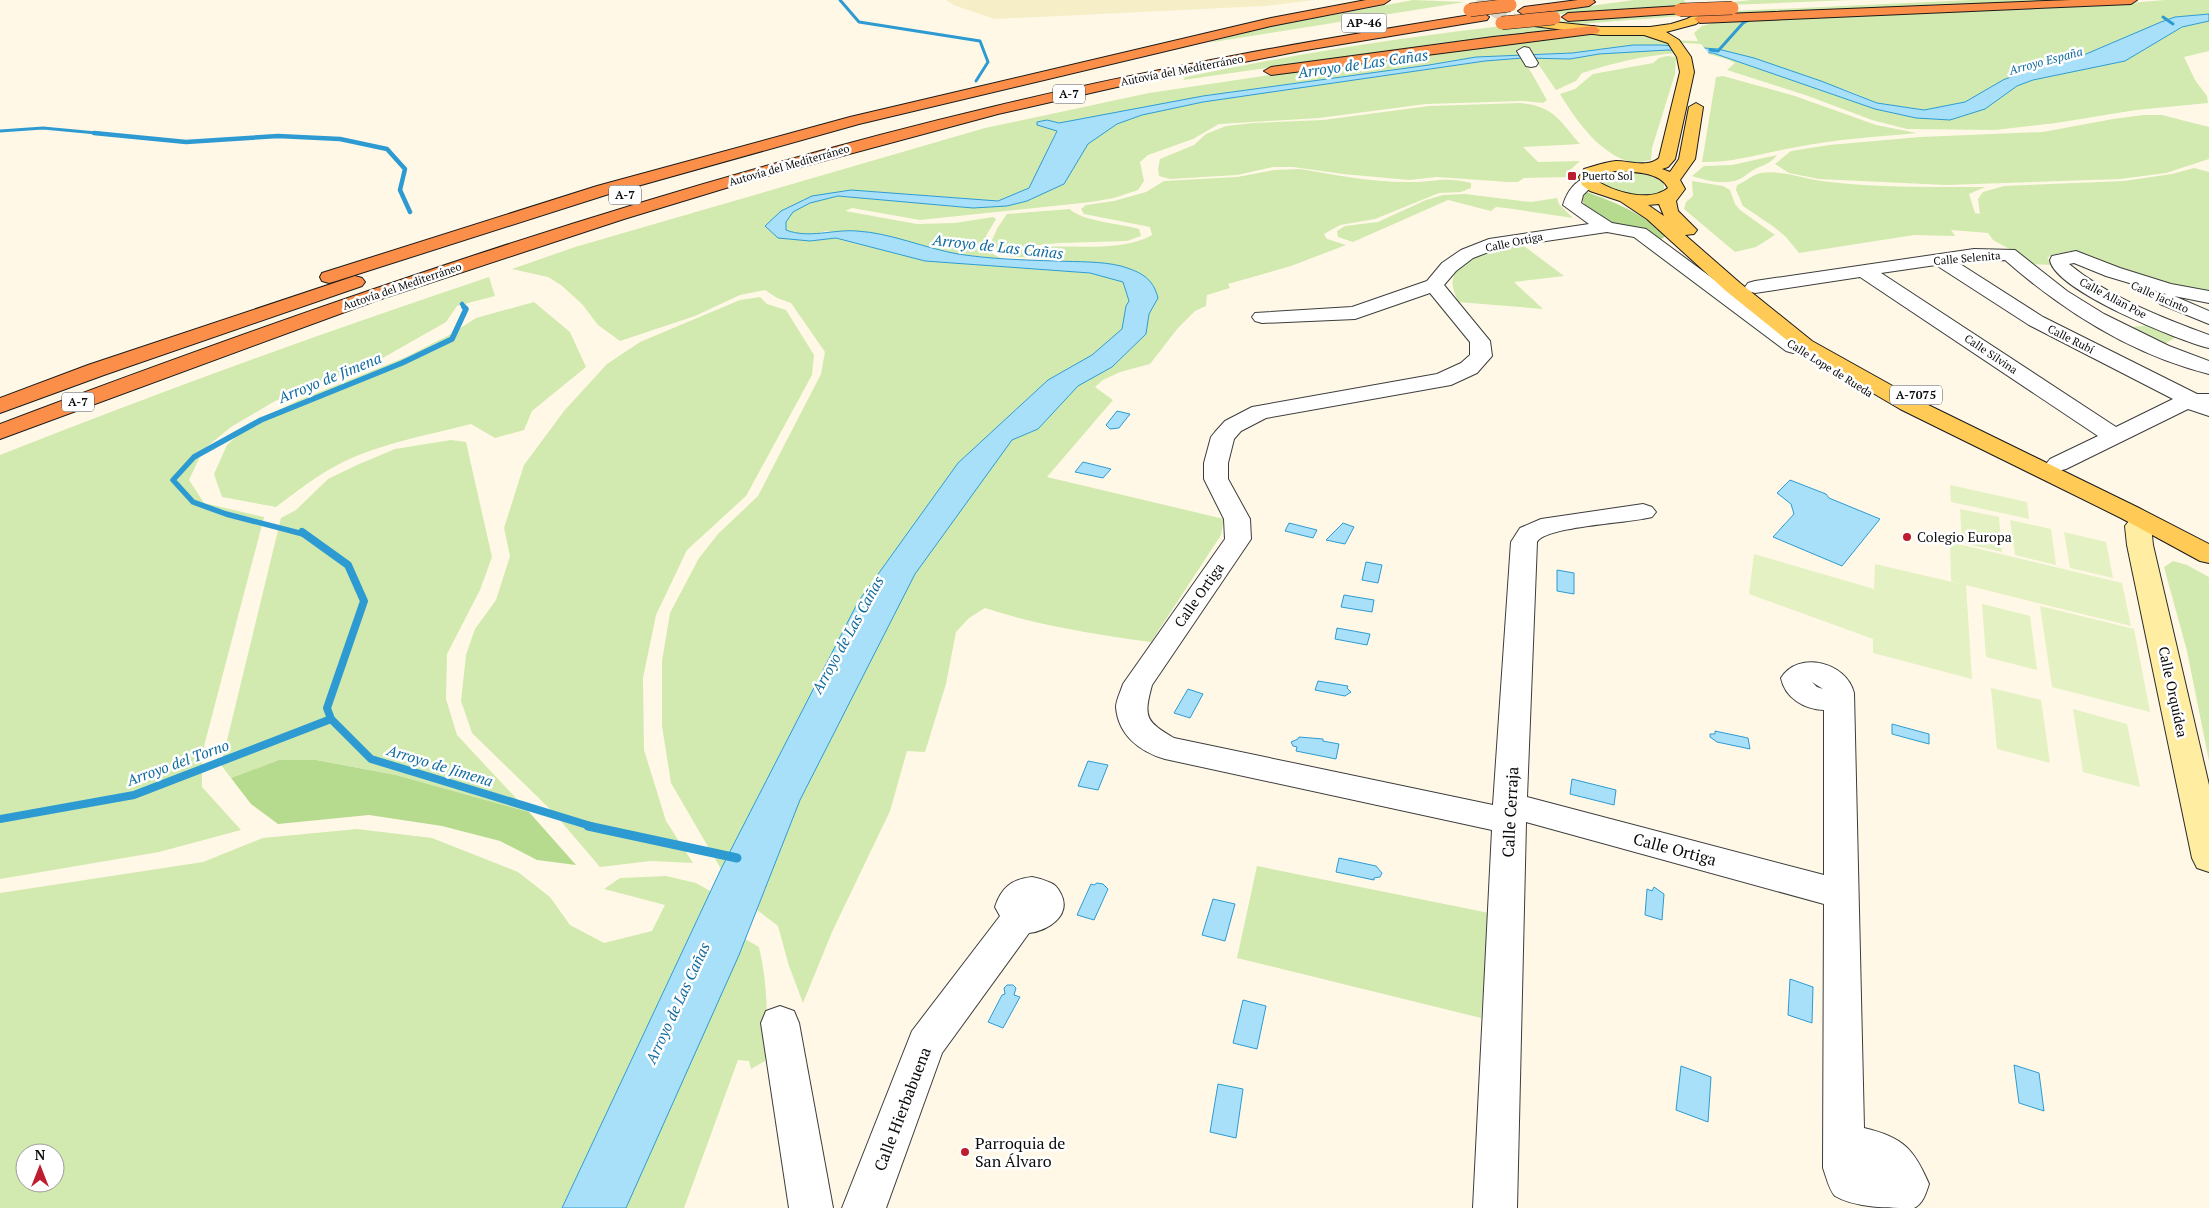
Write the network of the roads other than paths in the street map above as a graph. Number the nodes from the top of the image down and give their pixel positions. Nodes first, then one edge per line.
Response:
1 (1384, 0) edge
2 (1545, 0) edge
3 (1604, 0) edge
4 (1720, 0) edge
5 (1888, 0) edge
6 (2131, 0) edge
7 (1504, 2) edge
8 (1705, 8) edge
9 (1514, 18) junction
10 (1538, 23) tunnel mouth
11 (1684, 25) junction
12 (1594, 30) junction
13 (1643, 31) junction
14 (1313, 32) dead end
15 (1292, 43) junction
16 (1524, 51) dead end
17 (1691, 55) junction
18 (1531, 63) dead end
19 (1260, 72) dead end
20 (1213, 80) dead end
21 (1698, 93) dead end
22 (1641, 168) junction
23 (1588, 182) junction
24 (1670, 188) junction
25 (1626, 198) junction
26 (1607, 227) junction
27 (1939, 259) junction
28 (1866, 272) junction
29 (2113, 272) junction
30 (1434, 285) junction
31 (1755, 288) junction
32 (2209, 297) edge
33 (1262, 317) dead end
34 (2209, 318) edge
35 (2209, 342) edge
36 (1793, 347) joint
37 (2209, 368) edge
38 (156, 373) junction
39 (0, 393) edge
40 (2204, 403) edge
41 (0, 406) edge
42 (0, 432) edge
43 (2115, 438) junction
44 (2058, 464) junction
45 (2108, 488) junction
46 (1643, 512) dead end
47 (2134, 520) junction
48 (2209, 539) edge
49 (2209, 555) edge
50 (2209, 566) edge
51 (1840, 693) dead end
52 (1509, 813) junction
53 (2209, 858) edge
54 (1840, 894) junction
55 (1020, 917) dead end
56 (780, 1023) dead end
57 (1844, 1160) dead end
58 (811, 1208) edge
59 (864, 1208) edge
60 (1496, 1208) edge

1 - 39 highway
2 - 7 highway, Autovía del Mediterráneo / A-7
3 - 9 highway, Autovía del Mediterráneo / A-7
4 - 8 highway
5 - 9 highway, AP-46, bridge
6 - 8 highway
7 - 41 highway, Autovía del Mediterráneo / A-7, bridge
8 - 11 main road
9 - 15 highway, AP-46
9 - 15 highway, Autovía del Mediterráneo / A-7
10 - 12 main road
11 - 13 main road
11 - 17 main road
12 - 13 main road
12 - 19 highway
13 - 17 main road
14 - 15 highway
15 - 38 highway, Autovía del Mediterráneo / A-7
16 - 18 street
17 - 22 main road
20 - 38 highway
21 - 24 main road
22 - 23 main road
22 - 24 main road
23 - 25 main road, A-7075
23 - 26 street, Calle Lope de Rueda
24 - 25 main road, A-7075
24 - 31 main road, Calle Lope de Rueda / A-7075
25 - 47 main road, Calle Lope de Rueda / A-7075
26 - 30 street, Calle Ortiga
26 - 36 street, Calle Lope de Rueda
27 - 28 street, Calle Selenita
27 - 37 street, Calle Selenita
27 - 40 street, Calle Rubí
28 - 31 street, Calle Selenita
28 - 43 street, Calle Silvina
29 - 32 street, Calle Allan Poe
29 - 34 street, Calle Jacinto
29 - 35 street, Calle Allan Poe
30 - 33 street, Calle Ortiga
30 - 52 street, Calle Ortiga
31 - 44 main road, Calle Lope de Rueda / A-7075
36 - 47 main road, Calle Lope de Rueda
38 - 42 highway, Autovía del Mediterráneo / A-7
40 - 43 street
43 - 44 street
44 - 45 main road, Calle Lope de Rueda / A-7075
45 - 47 main road
45 - 48 main road, Calle Lope de Rueda / A-7075
46 - 52 street, Calle Cerraja
47 - 49 main road, Calle Lope de Rueda / A-7075
47 - 50 main road, Calle Lope de Rueda
47 - 53 street, Calle Orquídea
51 - 54 street
52 - 54 street, Calle Ortiga
52 - 60 street, Calle Cerraja
54 - 57 street
55 - 59 street, Calle Hierbabuena
56 - 58 street

